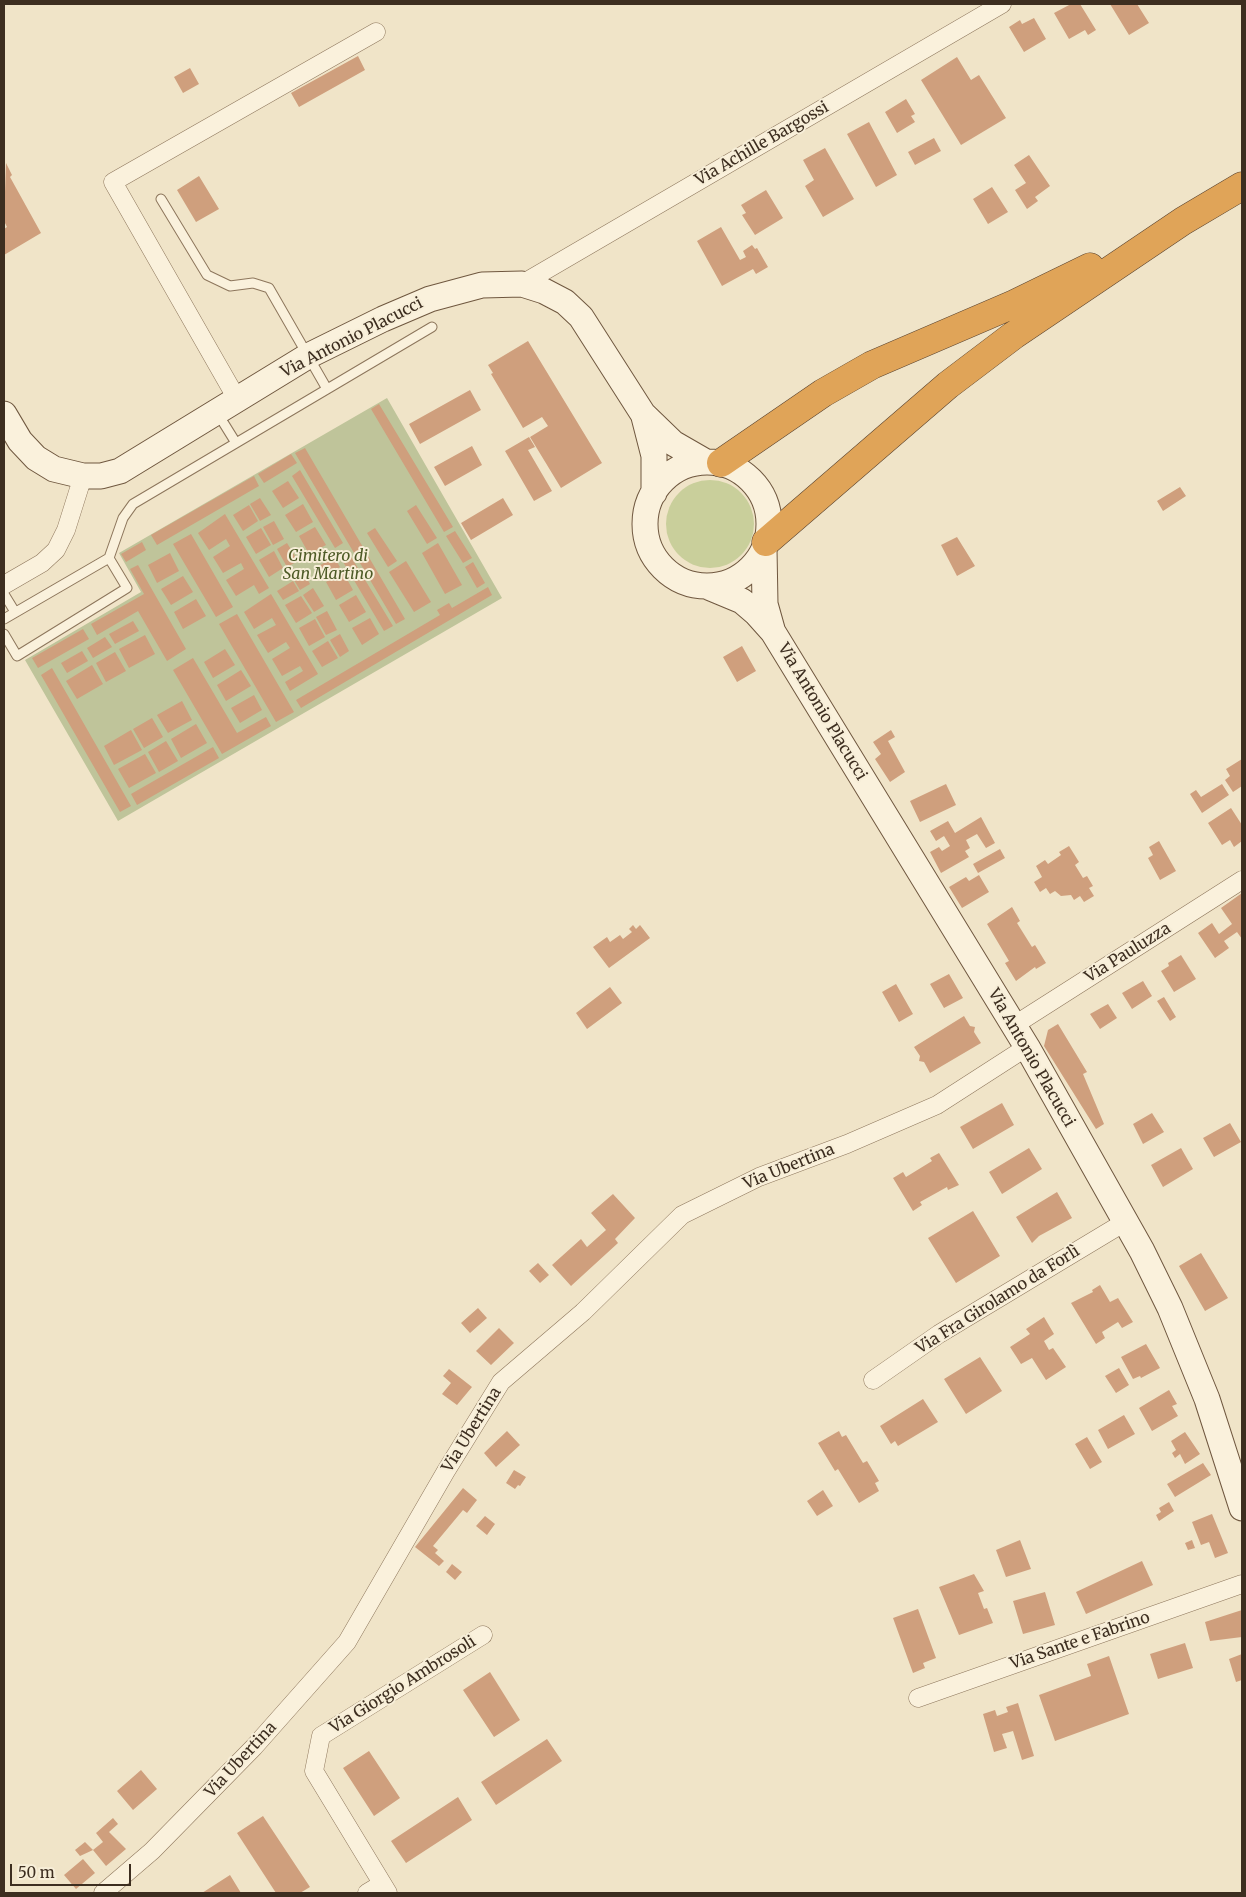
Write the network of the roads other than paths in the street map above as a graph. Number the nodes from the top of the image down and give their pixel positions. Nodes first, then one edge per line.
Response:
1 (1002, 4) edge
2 (376, 32) dead end
3 (1242, 186) edge
4 (160, 199) dead end
5 (1183, 220) junction
6 (522, 284) junction
7 (432, 327) dead end
8 (308, 356) junction
9 (327, 389) junction
10 (227, 406) junction
11 (4, 414) edge
12 (643, 414) junction
13 (236, 444) junction
14 (713, 463) junction
15 (83, 476) junction
16 (654, 493) junction
17 (765, 546) junction
18 (109, 558) junction
19 (4, 585) edge
20 (706, 586) junction
21 (4, 594) edge
22 (15, 612) junction
23 (4, 619) edge
24 (773, 632) junction
25 (4, 634) edge
26 (1242, 880) edge
27 (1014, 1026) junction
28 (1027, 1047) junction
29 (1125, 1222) junction
30 (873, 1380) dead end
31 (1242, 1508) edge
32 (1242, 1584) edge
33 (483, 1635) dead end
34 (918, 1698) dead end
35 (379, 1890) edge
36 (103, 1893) edge

1 - 6 street, Via Achille Bargossi
2 - 10 street
3 - 5 highway
4 - 8 lane
5 - 14 highway
5 - 17 highway
6 - 8 main road, Via Antonio Placucci
6 - 12 main road, Via Antonio Placucci
7 - 9 lane
8 - 9 lane
8 - 10 main road, Via Antonio Placucci
9 - 13 lane
10 - 13 lane
10 - 15 main road, Via Antonio Placucci
11 - 15 main road, Via Antonio Placucci
12 - 14 main road, Via Antonio Placucci
12 - 16 main road, Via Antonio Placucci
13 - 18 lane
14 - 16 main road, Via Antonio Placucci
14 - 17 main road, Via Antonio Placucci
15 - 19 street
16 - 20 main road, Via Antonio Placucci
17 - 20 main road, Via Antonio Placucci
17 - 24 main road, Via Antonio Placucci
18 - 22 lane
18 - 25 lane
20 - 24 main road, Via Antonio Placucci
21 - 22 lane
22 - 23 lane
24 - 27 main road, Via Antonio Placucci
26 - 27 street, Via Pauluzza
27 - 28 main road, Via Antonio Placucci
28 - 29 main road, Via Antonio Placucci
28 - 36 street, Via Ubertina
29 - 30 street, Via Fra Girolamo da Forlì
29 - 31 main road, Via Antonio Placucci
32 - 34 street, Via Sante e Fabrino
33 - 35 street, Via Giorgio Ambrosoli

